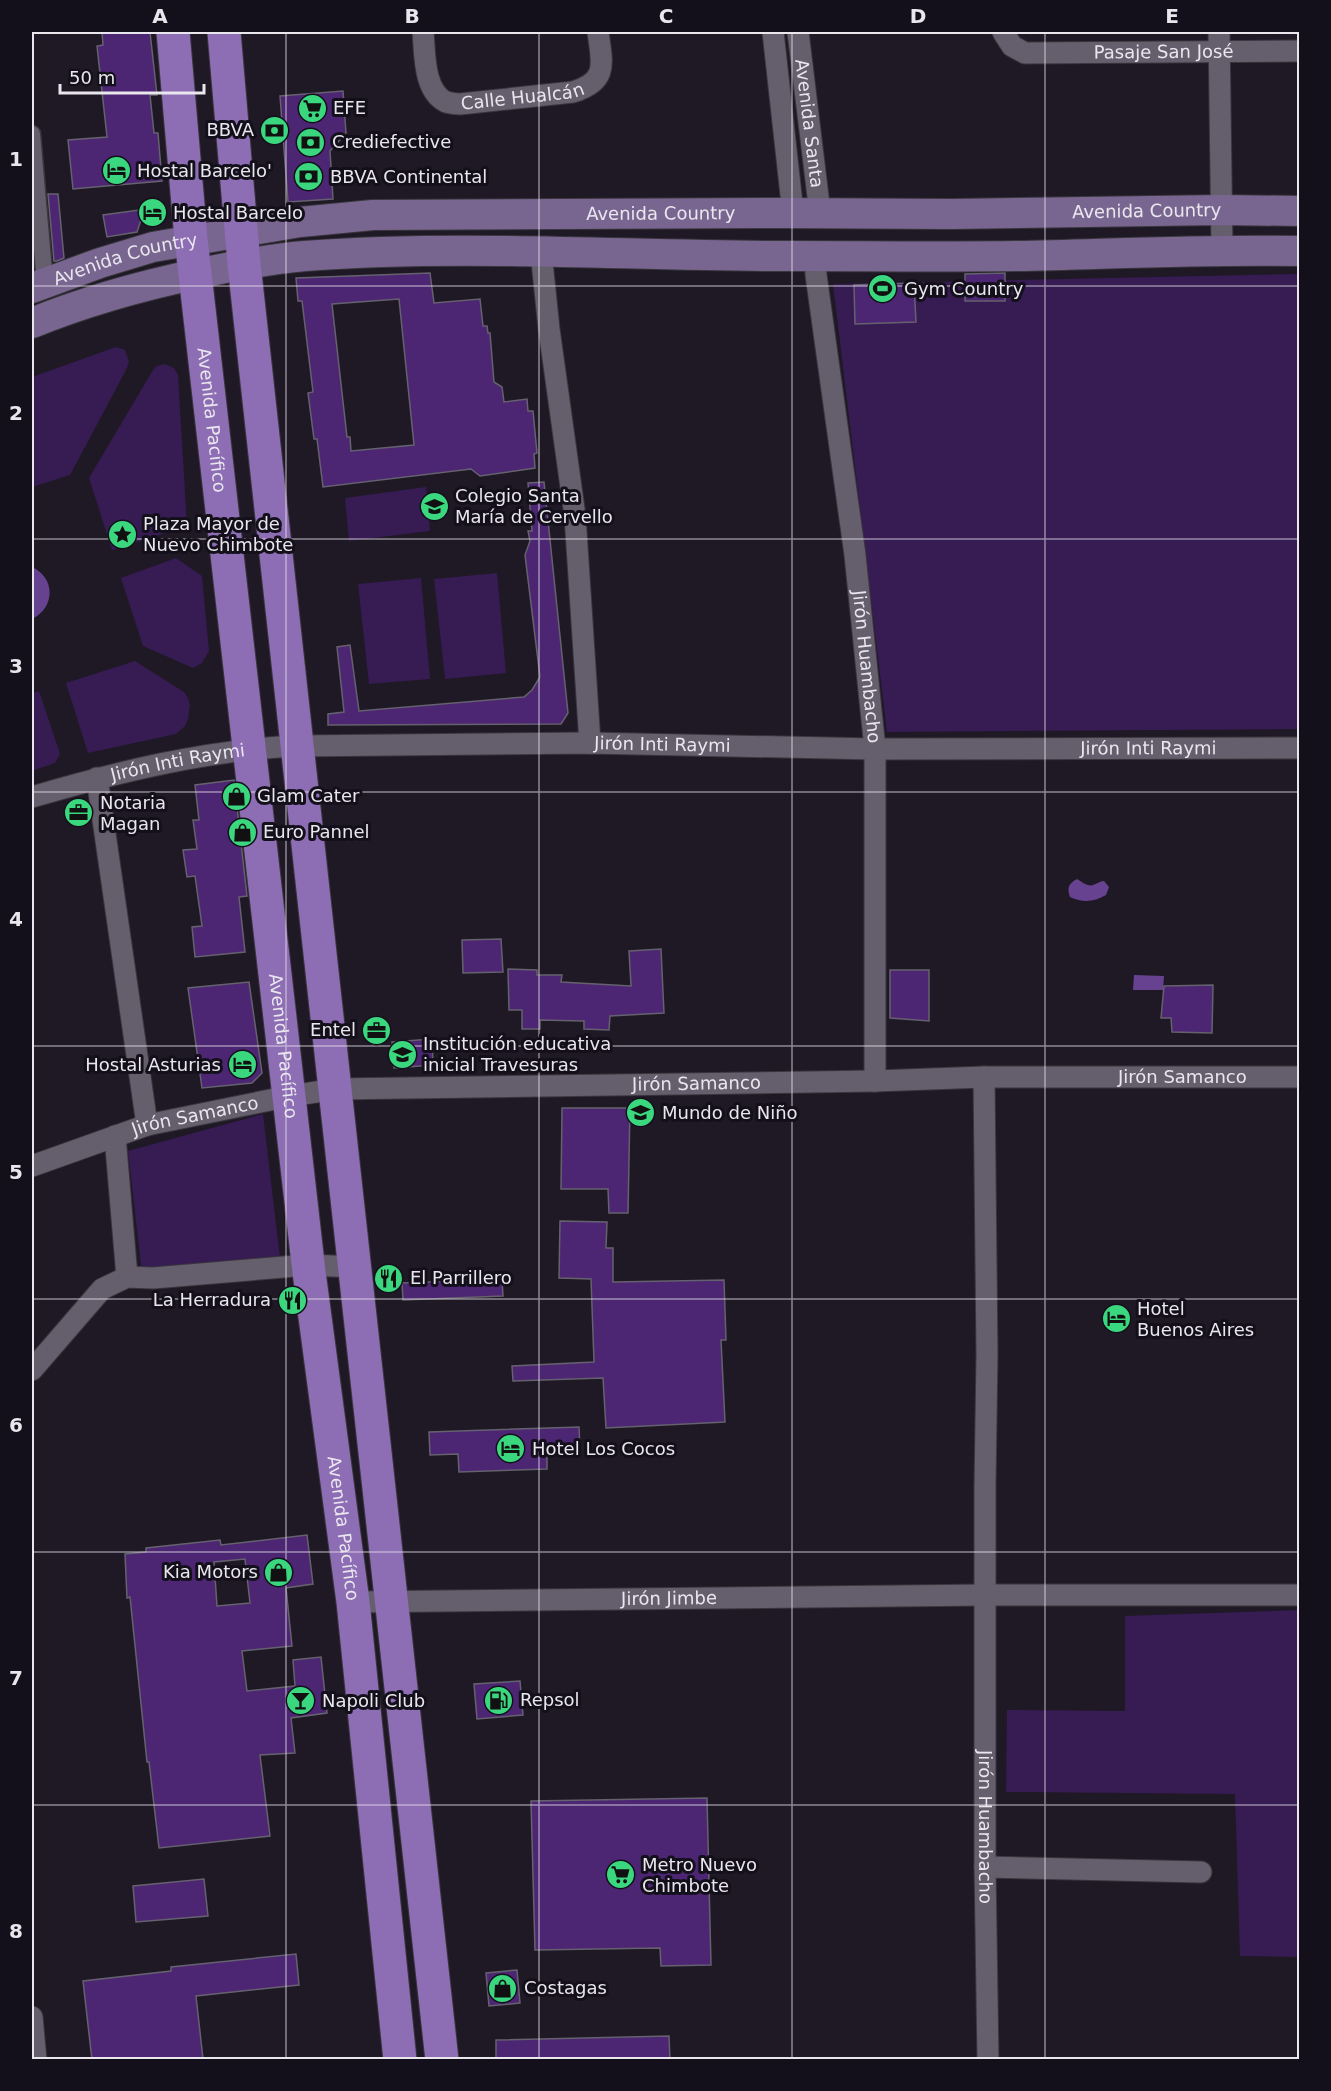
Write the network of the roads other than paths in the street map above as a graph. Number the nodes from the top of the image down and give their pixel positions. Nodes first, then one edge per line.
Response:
1 (173, 32) edge
2 (224, 32) edge
3 (423, 32) edge
4 (773, 32) edge
5 (798, 32) edge
6 (1003, 32) edge
7 (599, 41) edge
8 (1218, 41) edge
9 (1299, 51) edge
10 (32, 134) edge
11 (1221, 210) junction
12 (1299, 211) edge
13 (806, 213) junction
14 (671, 214) junction
15 (951, 214) junction
16 (241, 232) junction
17 (191, 239) junction
18 (1222, 249) junction
19 (1299, 251) edge
20 (541, 252) junction
21 (672, 255) junction
22 (815, 256) junction
23 (951, 256) junction
24 (244, 264) junction
25 (195, 274) junction
26 (38, 286) edge
27 (32, 322) edge
28 (590, 743) junction
29 (296, 746) junction
30 (250, 748) junction
31 (1299, 748) edge
32 (875, 749) junction
33 (97, 778) junction
34 (32, 797) edge
35 (984, 1077) junction
36 (1299, 1077) edge
37 (876, 1081) junction
38 (336, 1089) junction
39 (290, 1096) junction
40 (147, 1125) junction
41 (116, 1136) junction
42 (32, 1166) edge
43 (308, 1265) junction
44 (356, 1267) junction
45 (127, 1277) junction
46 (32, 1371) edge
47 (986, 1595) junction
48 (1299, 1595) edge
49 (392, 1600) junction
50 (353, 1602) junction
51 (985, 1867) junction
52 (1201, 1872) dead end
53 (32, 2017) edge
54 (36, 2060) edge
55 (400, 2060) edge
56 (442, 2060) edge
57 (988, 2060) edge

1 - 17 main road, Avenida Pacífico
2 - 16 main road
3 - 7 street, Calle Hualcán
4 - 13 street, Avenida Santa
5 - 13 street, Avenida Santa
6 - 8 street, Pasaje San José
8 - 9 street, Pasaje San José
8 - 11 street
10 - 26 street
11 - 12 main road, Avenida Country
11 - 15 main road, Avenida Country
11 - 18 street
13 - 14 main road, Avenida Country
13 - 15 main road, Avenida Country
14 - 16 main road, Avenida Country
14 - 21 main road
15 - 23 main road
16 - 17 main road, Avenida Country
16 - 24 main road
17 - 25 main road, Avenida Pacífico
17 - 26 main road, Avenida Country
18 - 19 main road, Avenida Country
18 - 23 main road, Avenida Country
20 - 21 main road, Avenida Country
20 - 24 main road, Avenida Country
20 - 28 street
21 - 22 main road, Avenida Country
22 - 23 main road, Avenida Country
22 - 32 street, Jirón Huambacho
24 - 25 main road, Avenida Country
24 - 29 main road
25 - 27 main road, Avenida Country
25 - 30 main road, Avenida Pacífico
28 - 29 street, Jirón Inti Raymi
28 - 32 street, Jirón Inti Raymi
29 - 30 street, Jirón Inti Raymi
29 - 38 main road
30 - 33 street, Jirón Inti Raymi
30 - 39 main road, Avenida Pacífico
31 - 32 street, Jirón Inti Raymi
32 - 37 street, Jirón Huambacho
33 - 34 street, Jirón Inti Raymi
33 - 40 street
35 - 36 street, Jirón Samanco
35 - 37 street, Jirón Samanco
35 - 47 street, Jirón Huambacho
37 - 38 street, Jirón Samanco
38 - 39 street, Jirón Samanco
38 - 44 main road
39 - 40 street, Jirón Samanco
39 - 43 main road, Avenida Pacífico
40 - 41 street, Jirón Samanco
41 - 42 street, Jirón Samanco
41 - 45 street
43 - 44 street
43 - 45 street
43 - 50 main road, Avenida Pacífico
44 - 49 main road
45 - 46 street
47 - 48 street, Jirón Jimbe
47 - 49 street, Jirón Jimbe
47 - 51 street, Jirón Huambacho
49 - 50 street, Jirón Jimbe
49 - 56 main road
50 - 55 main road, Avenida Pacífico
51 - 52 street
51 - 57 street, Jirón Huambacho
53 - 54 street

